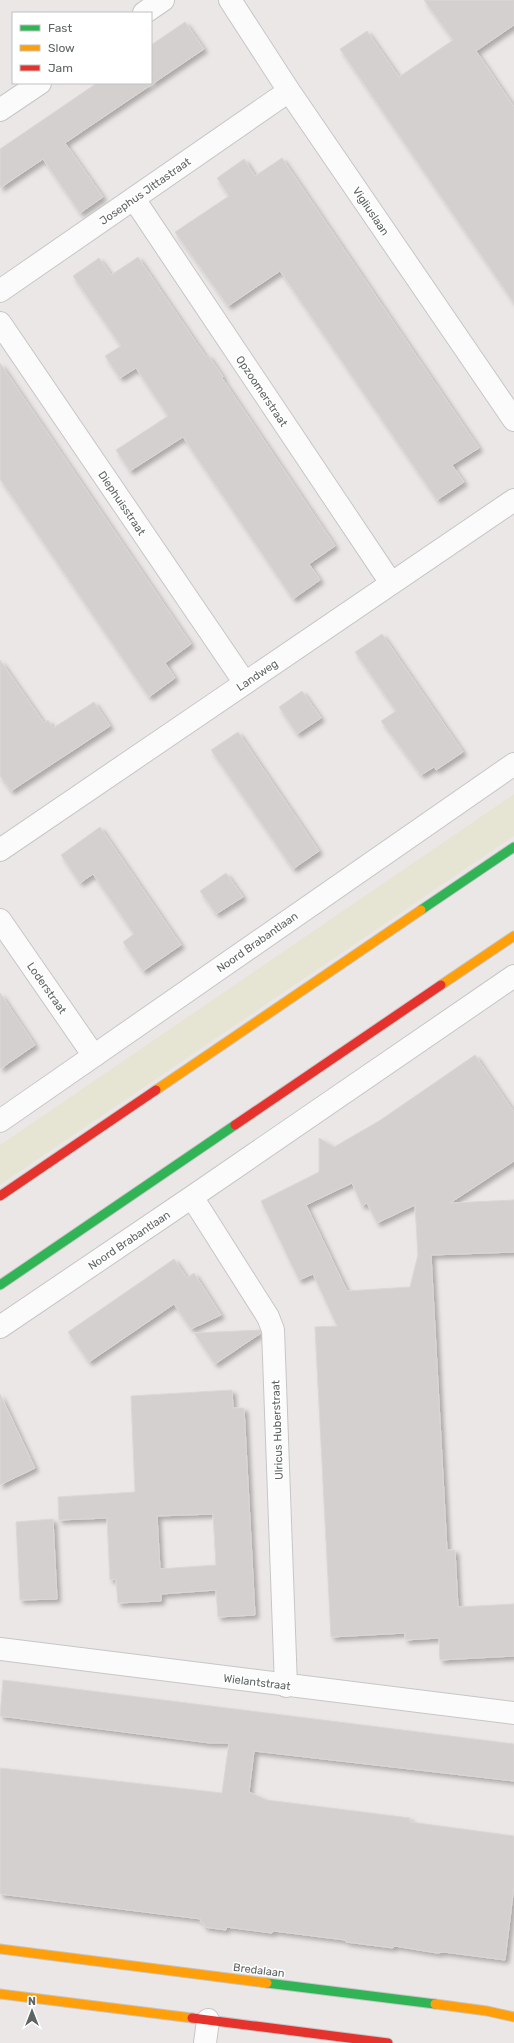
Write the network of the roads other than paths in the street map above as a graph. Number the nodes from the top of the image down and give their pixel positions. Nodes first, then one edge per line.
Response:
1 (163, 0) edge
2 (230, 0) edge
3 (145, 12) edge
4 (39, 84) edge
5 (289, 91) junction
6 (0, 110) edge
7 (134, 199) junction
8 (0, 290) edge
9 (0, 323) edge
10 (514, 420) edge
11 (514, 500) edge
12 (391, 583) junction
13 (245, 683) junction
14 (514, 764) edge
15 (514, 847) edge
16 (0, 850) edge
17 (0, 920) edge
18 (514, 936) edge
19 (511, 984) edge
20 (94, 1056) junction
21 (0, 1121) edge
22 (0, 1196) edge
23 (192, 1197) junction
24 (0, 1285) edge
25 (0, 1327) edge
26 (0, 1649) edge
27 (286, 1686) junction
28 (514, 1712) edge
29 (0, 1949) edge
30 (0, 1994) edge
31 (514, 2017) edge
32 (208, 2020) junction
33 (205, 2043) edge
34 (388, 2043) edge

1 - 3 street
2 - 5 street, Vigliuslaan
4 - 6 street
5 - 7 street, Josephus Jittastraat
5 - 10 street, Vigliuslaan
7 - 8 street, Josephus Jittastraat
7 - 12 street, Opzoomerstraat
9 - 13 street, Diephuisstraat
11 - 12 street, Landweg
12 - 13 street, Landweg
13 - 16 street, Landweg
14 - 20 street, Noord Brabantlaan
15 - 22 main road
17 - 20 street, Loderstraat
18 - 24 main road
19 - 23 street, Noord Brabantlaan
20 - 21 street, Noord Brabantlaan
23 - 25 street, Noord Brabantlaan
23 - 27 street, Ulricus Huberstraat
26 - 27 street, Wielantstraat
27 - 28 street, Wielantstraat
29 - 31 main road, Bredalaan
30 - 32 main road
32 - 33 street
32 - 34 main road

